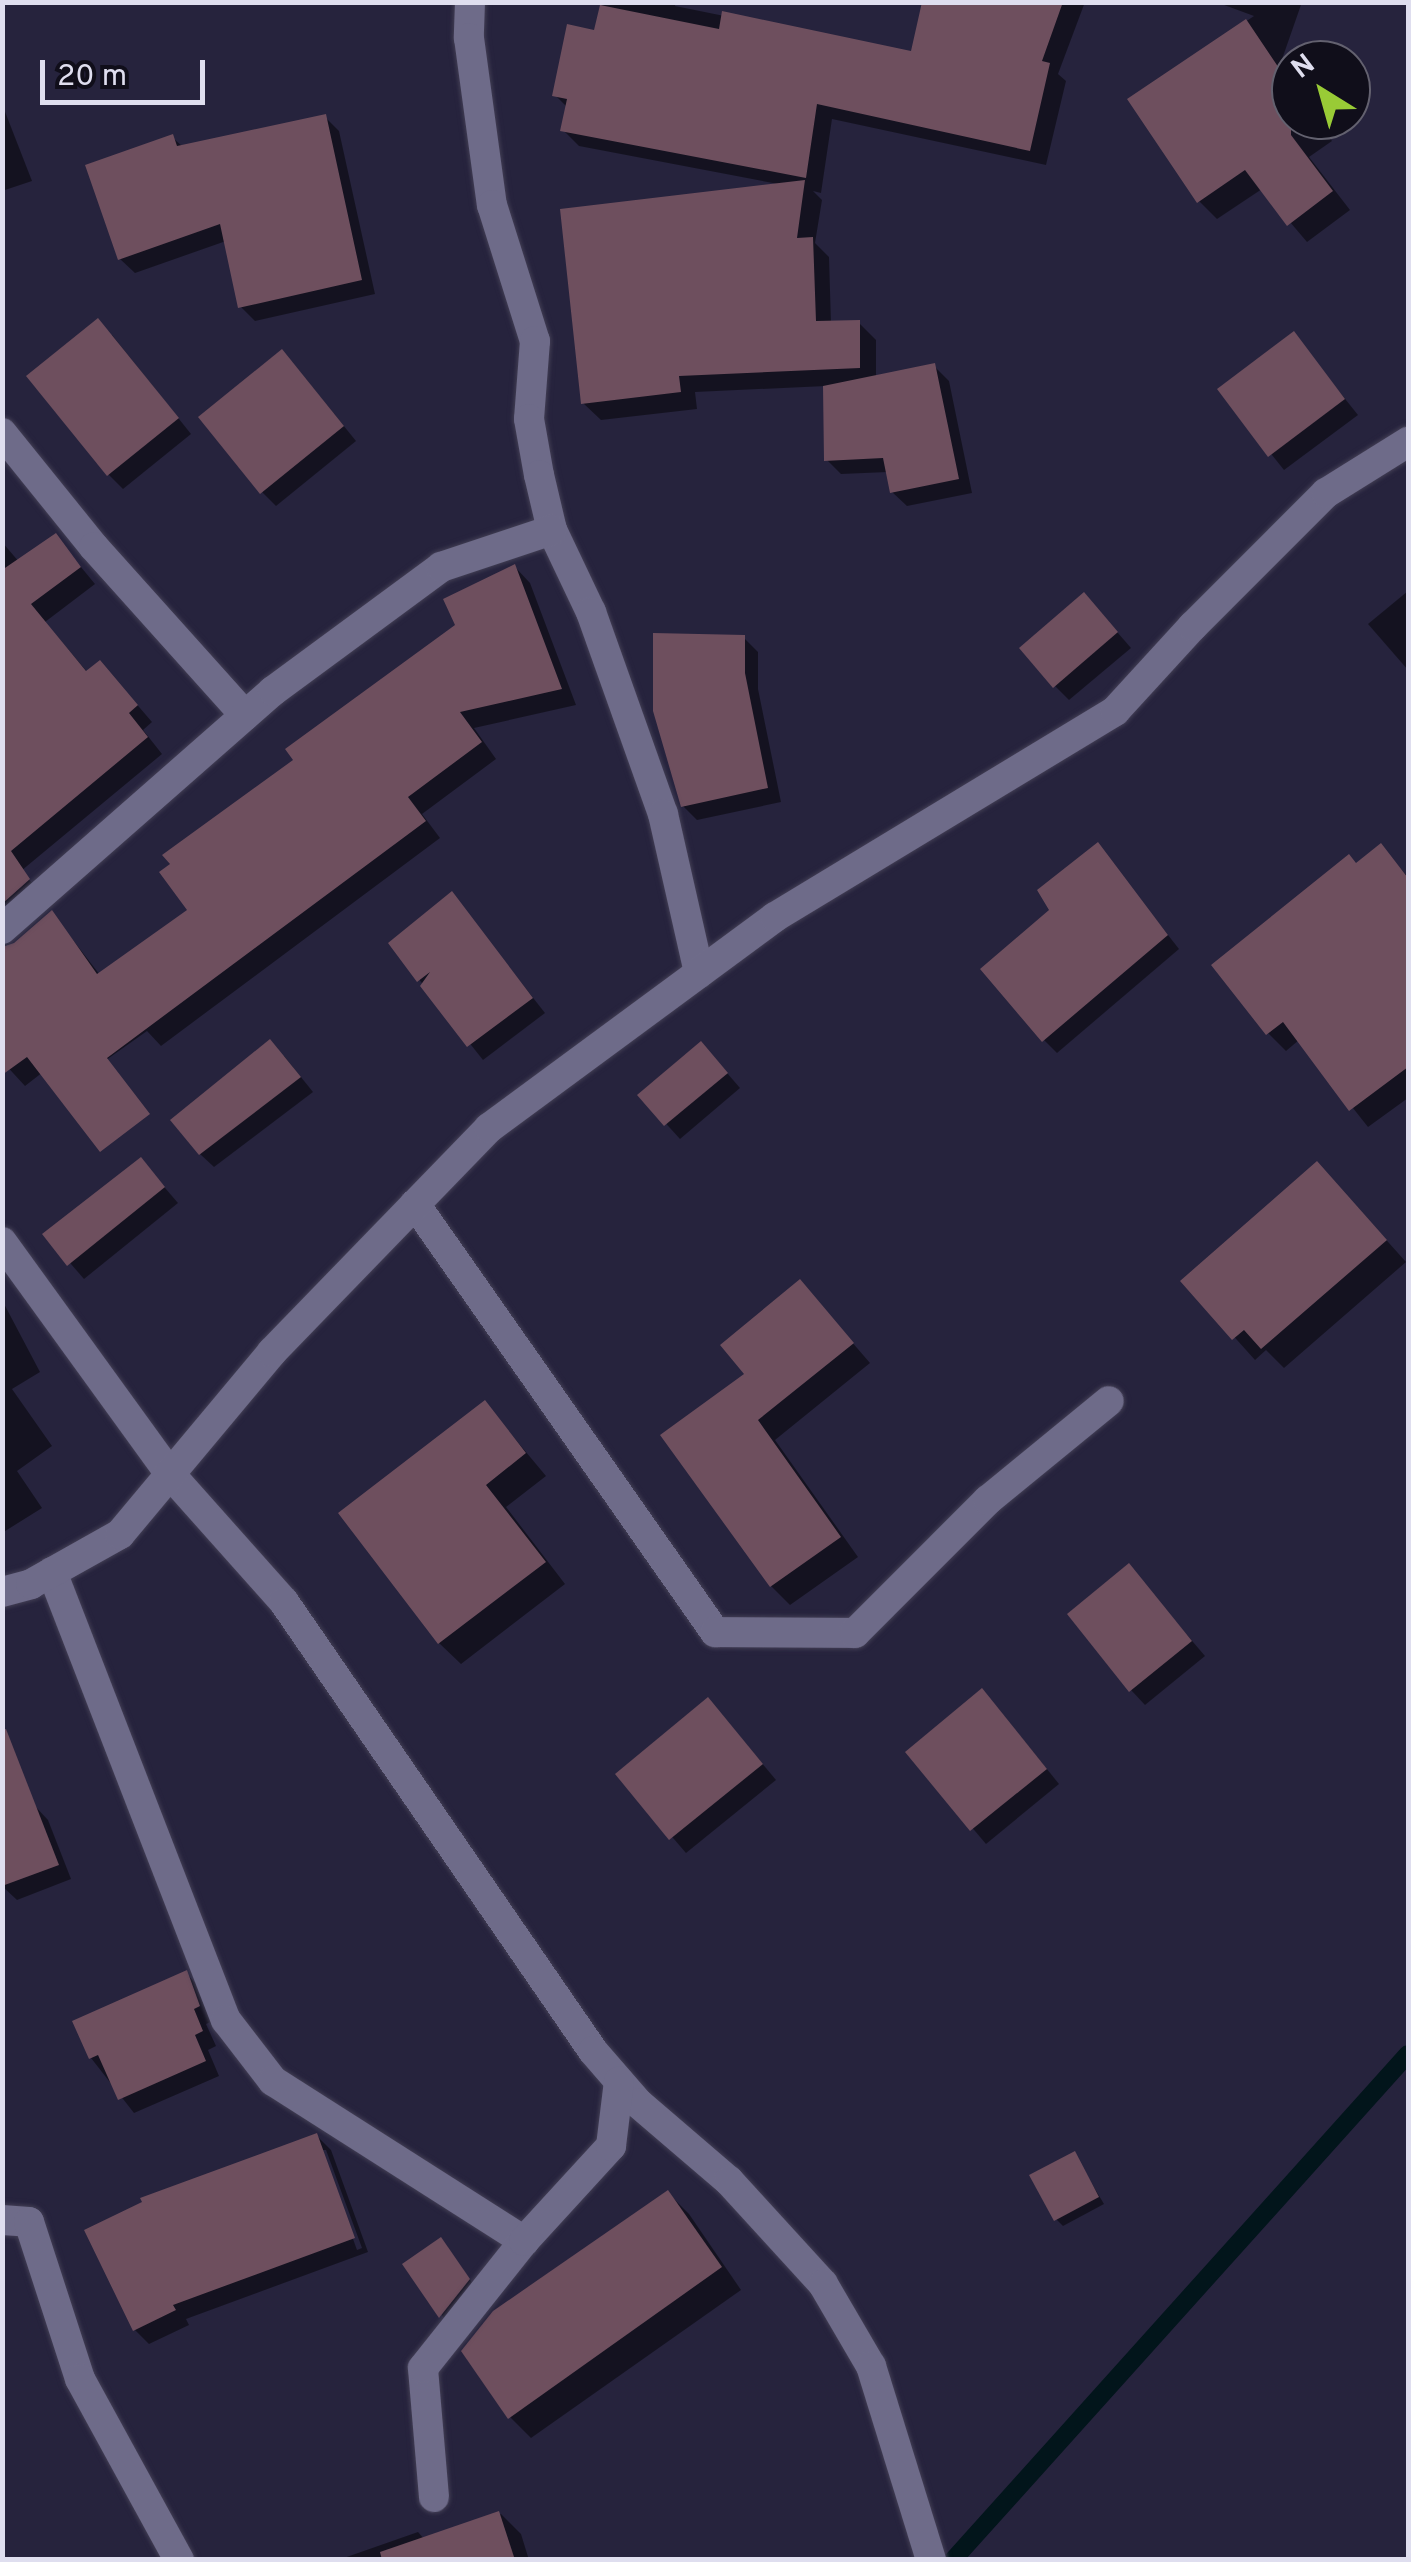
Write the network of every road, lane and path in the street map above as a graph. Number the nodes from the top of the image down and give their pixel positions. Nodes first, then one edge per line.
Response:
1 (451, 2) edge
2 (470, 2) edge
3 (468, 38) junction
4 (2, 433) edge
5 (1408, 442) edge
6 (552, 530) junction
7 (245, 715) junction
8 (2, 930) edge
9 (699, 972) junction
10 (415, 1204) junction
11 (2, 1242) edge
12 (1109, 1401) dead end
13 (170, 1474) junction
14 (52, 1572) junction
15 (2, 1592) edge
16 (619, 2081) junction
17 (2, 2220) edge
18 (524, 2241) junction
19 (434, 2497) dead end
20 (179, 2560) edge
21 (930, 2560) edge

1 - 3 street
2 - 3 street
3 - 6 street
4 - 7 street
5 - 9 street
6 - 7 street
6 - 9 street
7 - 8 street
9 - 10 street
10 - 12 street
10 - 13 street
11 - 13 street
13 - 14 street
13 - 16 street
14 - 15 street
14 - 18 street
16 - 18 street
16 - 21 street
17 - 20 street
18 - 19 street

